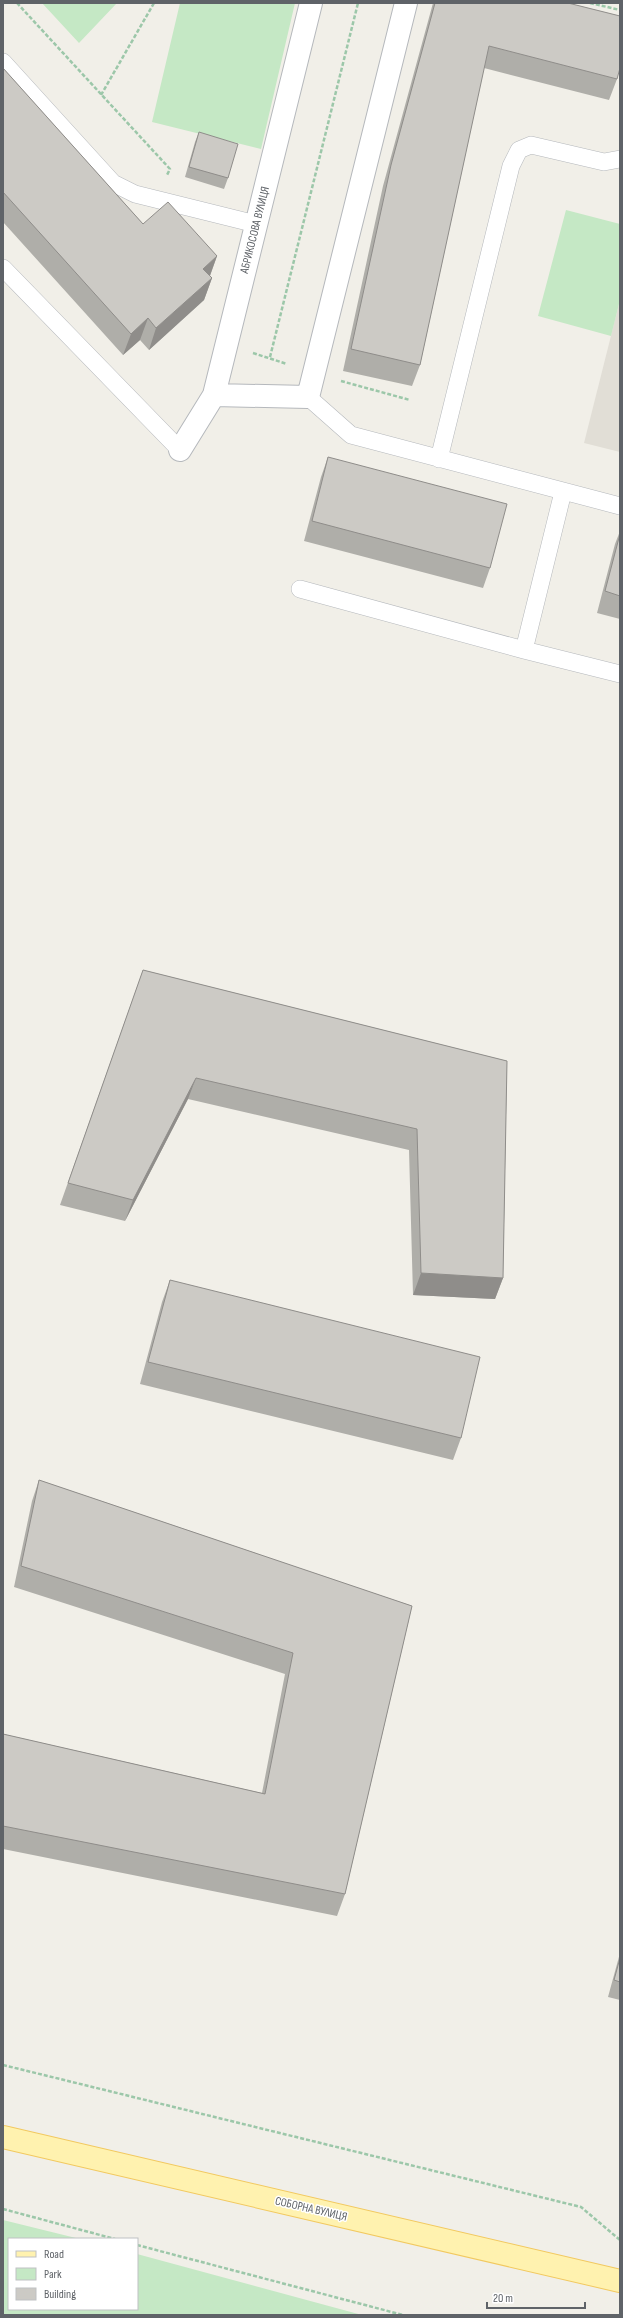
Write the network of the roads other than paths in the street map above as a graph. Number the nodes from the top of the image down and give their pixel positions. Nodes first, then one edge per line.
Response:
1 (311, 3) edge
2 (406, 3) edge
3 (3, 62) edge
4 (620, 159) edge
5 (256, 224) junction
6 (3, 268) edge
7 (214, 395) junction
8 (308, 396) junction
9 (180, 450) joint
10 (439, 459) junction
11 (563, 492) junction
12 (620, 506) edge
13 (300, 589) dead end
14 (524, 650) junction
15 (620, 674) edge
16 (3, 2136) edge
17 (620, 2281) edge

1 - 5 street, АБРИКОСОВА ВУЛИЦЯ
2 - 8 street
3 - 5 lane
4 - 10 lane
5 - 7 street, АБРИКОСОВА ВУЛИЦЯ
6 - 9 lane
7 - 8 street
7 - 9 street, АБРИКОСОВА ВУЛИЦЯ
8 - 10 lane
10 - 11 lane
11 - 12 lane
11 - 14 lane
13 - 14 lane
14 - 15 lane
16 - 17 main road, СОБОРНА ВУЛИЦЯ

